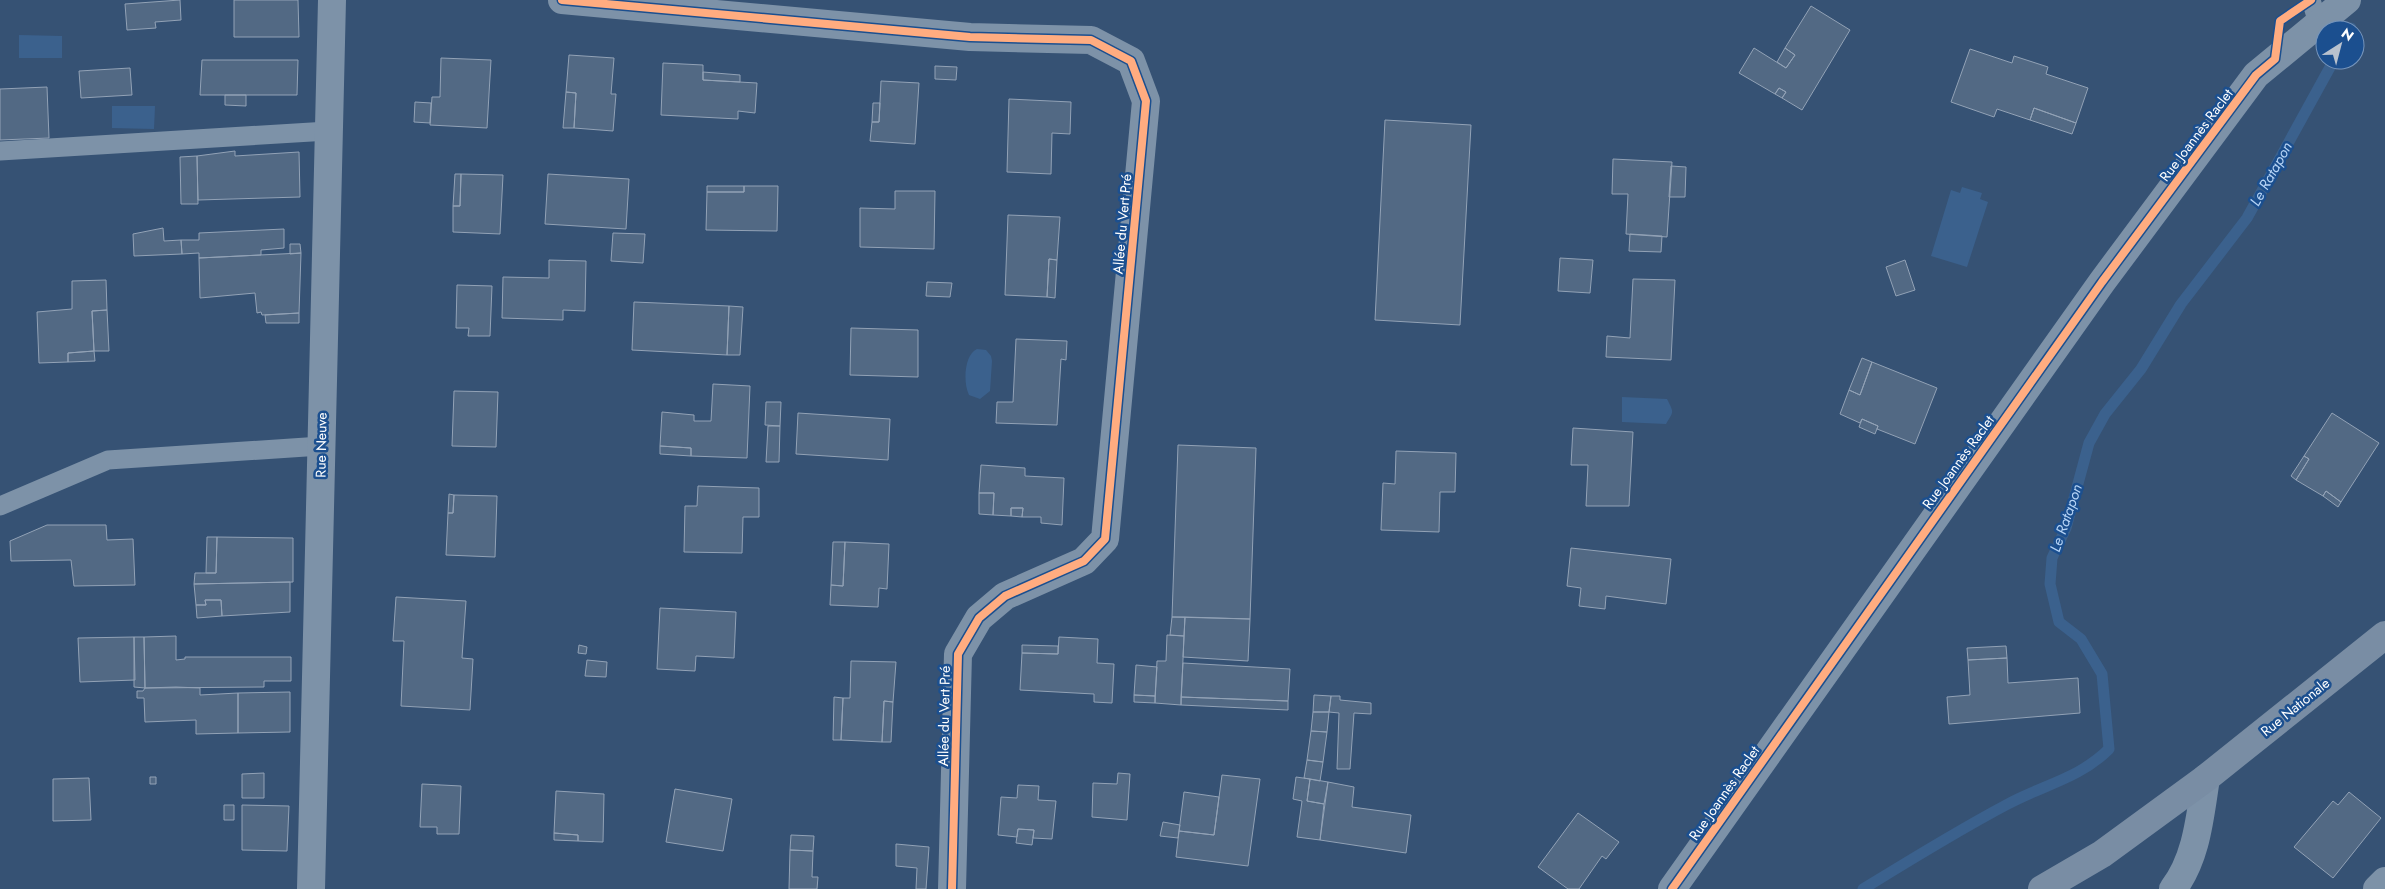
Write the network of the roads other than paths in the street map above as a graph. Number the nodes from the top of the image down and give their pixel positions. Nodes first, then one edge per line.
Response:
1 (332, 0) edge
2 (562, 0) edge
3 (2347, 0) edge
4 (2314, 11) edge
5 (328, 131) junction
6 (0, 151) edge
7 (321, 446) junction
8 (0, 506) edge
9 (2385, 635) edge
10 (2206, 778) junction
11 (2385, 881) edge
12 (2183, 886) edge
13 (311, 889) edge
14 (952, 889) edge
15 (1672, 889) edge
16 (2042, 889) edge
17 (2377, 889) edge

1 - 5 street, Rue Neuve
2 - 14 street, Allée du Vert Pré
3 - 4 street, Rue Joannès Raclet
4 - 15 street, Rue Joannès Raclet
5 - 6 lane
5 - 7 street, Rue Neuve
7 - 8 lane
7 - 13 street, Rue Neuve
9 - 10 main road, Rue Nationale
10 - 12 street
10 - 16 main road, Rue Nationale
11 - 17 street

